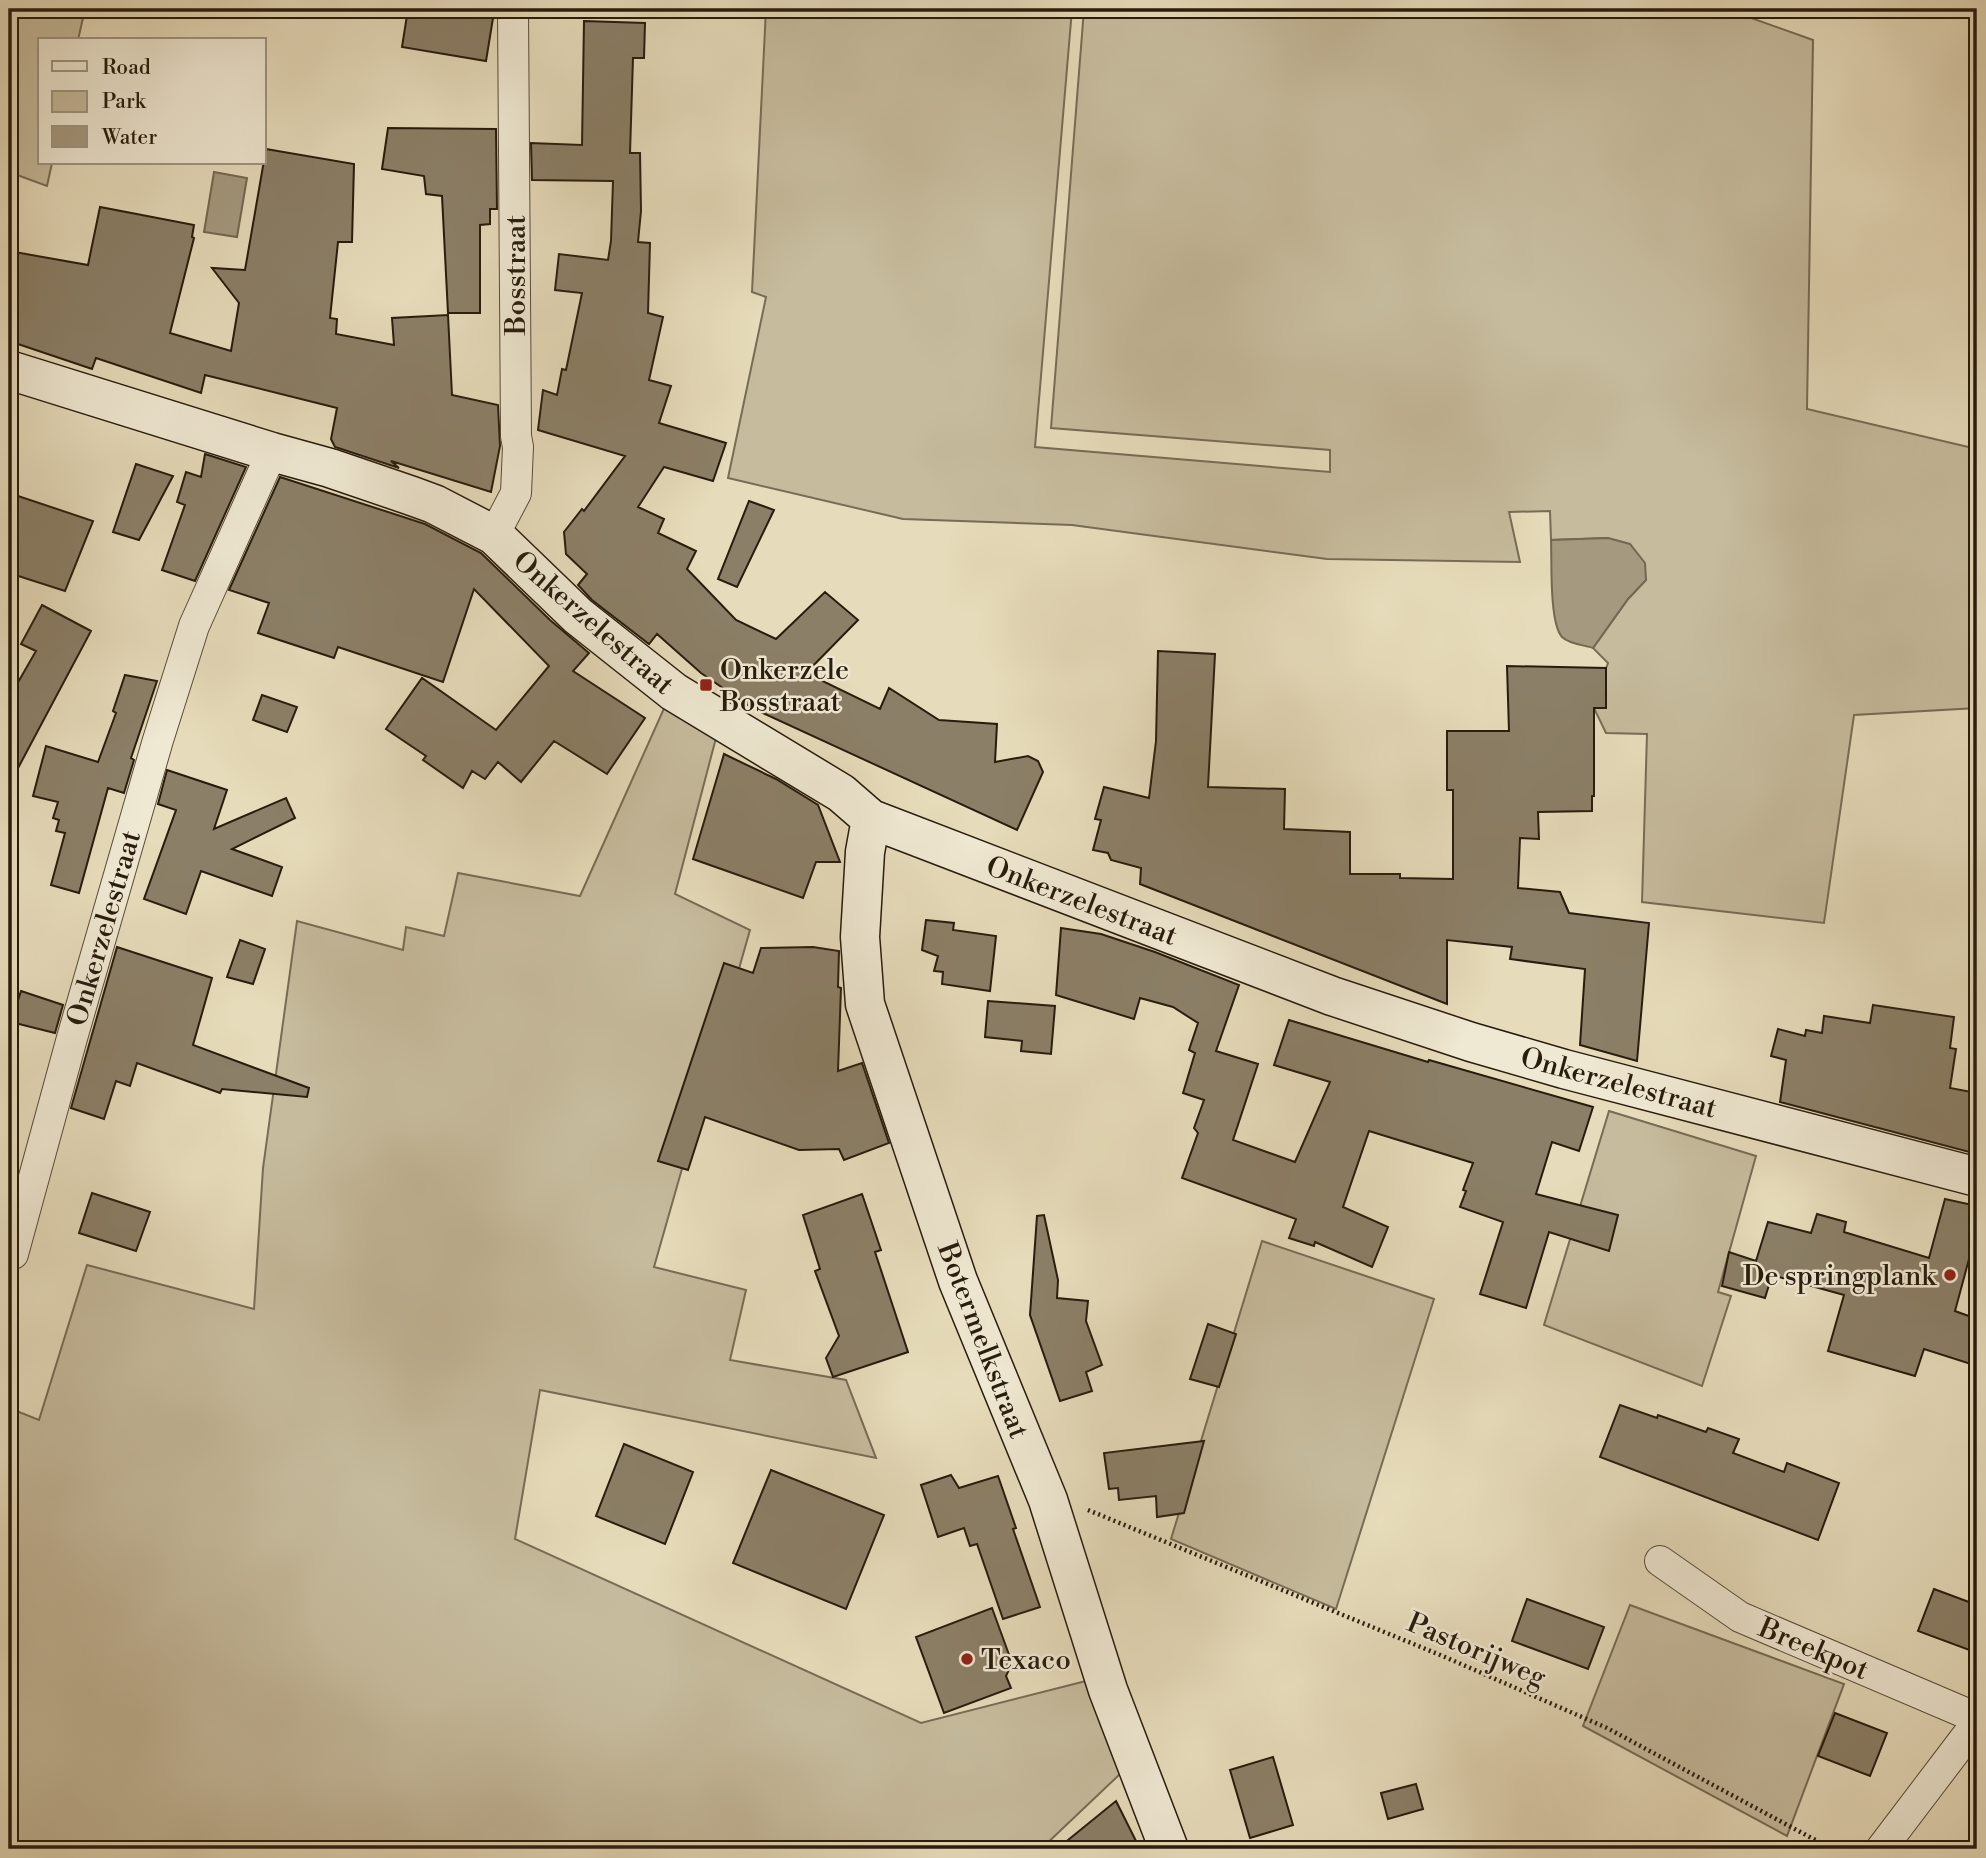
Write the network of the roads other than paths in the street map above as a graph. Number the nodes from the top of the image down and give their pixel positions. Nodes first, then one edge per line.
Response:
1 (513, 9) edge
2 (9, 370) edge
3 (272, 452) junction
4 (494, 535) junction
5 (871, 819) junction
6 (1977, 1177) edge
7 (13, 1254) dead end
8 (1660, 1561) dead end
9 (1977, 1718) edge
10 (1977, 1730) edge
11 (1169, 1849) edge
12 (1881, 1849) edge

1 - 4 street, Bosstraat
2 - 3 street, Onkerzelestraat
3 - 4 street, Onkerzelestraat
3 - 7 street, Onkerzelestraat
4 - 5 street, Onkerzelestraat
5 - 6 street, Onkerzelestraat
5 - 11 street, Botermelkstraat
8 - 9 street, Breekpot
10 - 12 street

